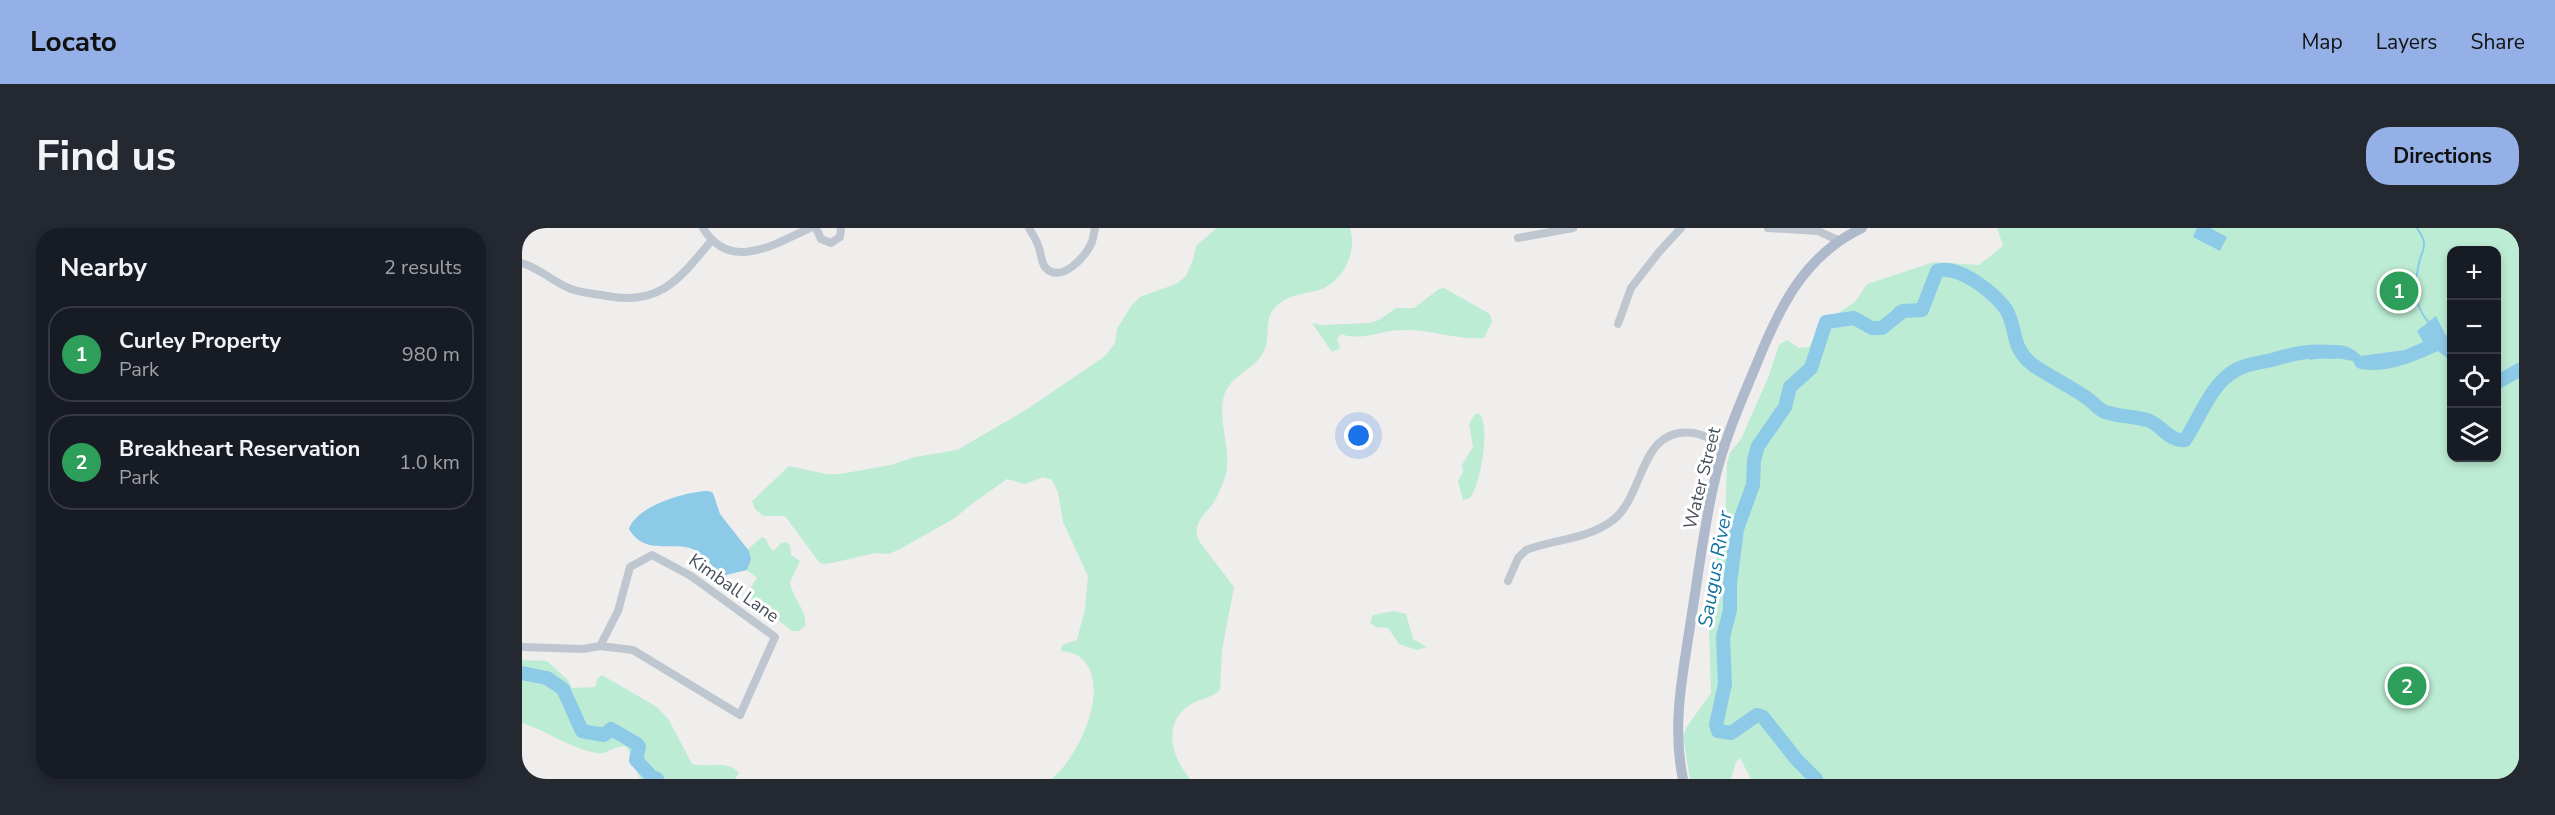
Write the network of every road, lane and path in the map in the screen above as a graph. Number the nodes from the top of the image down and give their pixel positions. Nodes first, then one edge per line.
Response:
1 (703, 228) edge
2 (810, 228) edge
3 (816, 228) edge
4 (841, 228) edge
5 (1029, 228) edge
6 (1095, 228) edge
7 (1573, 228) edge
8 (1681, 228) edge
9 (1768, 228) edge
10 (1862, 228) edge
11 (1518, 238) dead end
12 (712, 240) junction
13 (1840, 241) junction
14 (522, 263) edge
15 (1618, 324) dead end
16 (1724, 444) junction
17 (1508, 581) dead end
18 (600, 646) junction
19 (522, 647) edge
20 (1683, 779) edge

1 - 12 street
2 - 12 street
3 - 4 street
5 - 6 street
7 - 11 street
8 - 15 street
9 - 13 street
10 - 13 main road, Water Street
12 - 14 street
13 - 16 main road, Water Street
16 - 17 street
16 - 20 main road, Water Street
18 - 18 street, Kimball Lane
18 - 19 street, Kimball Lane

